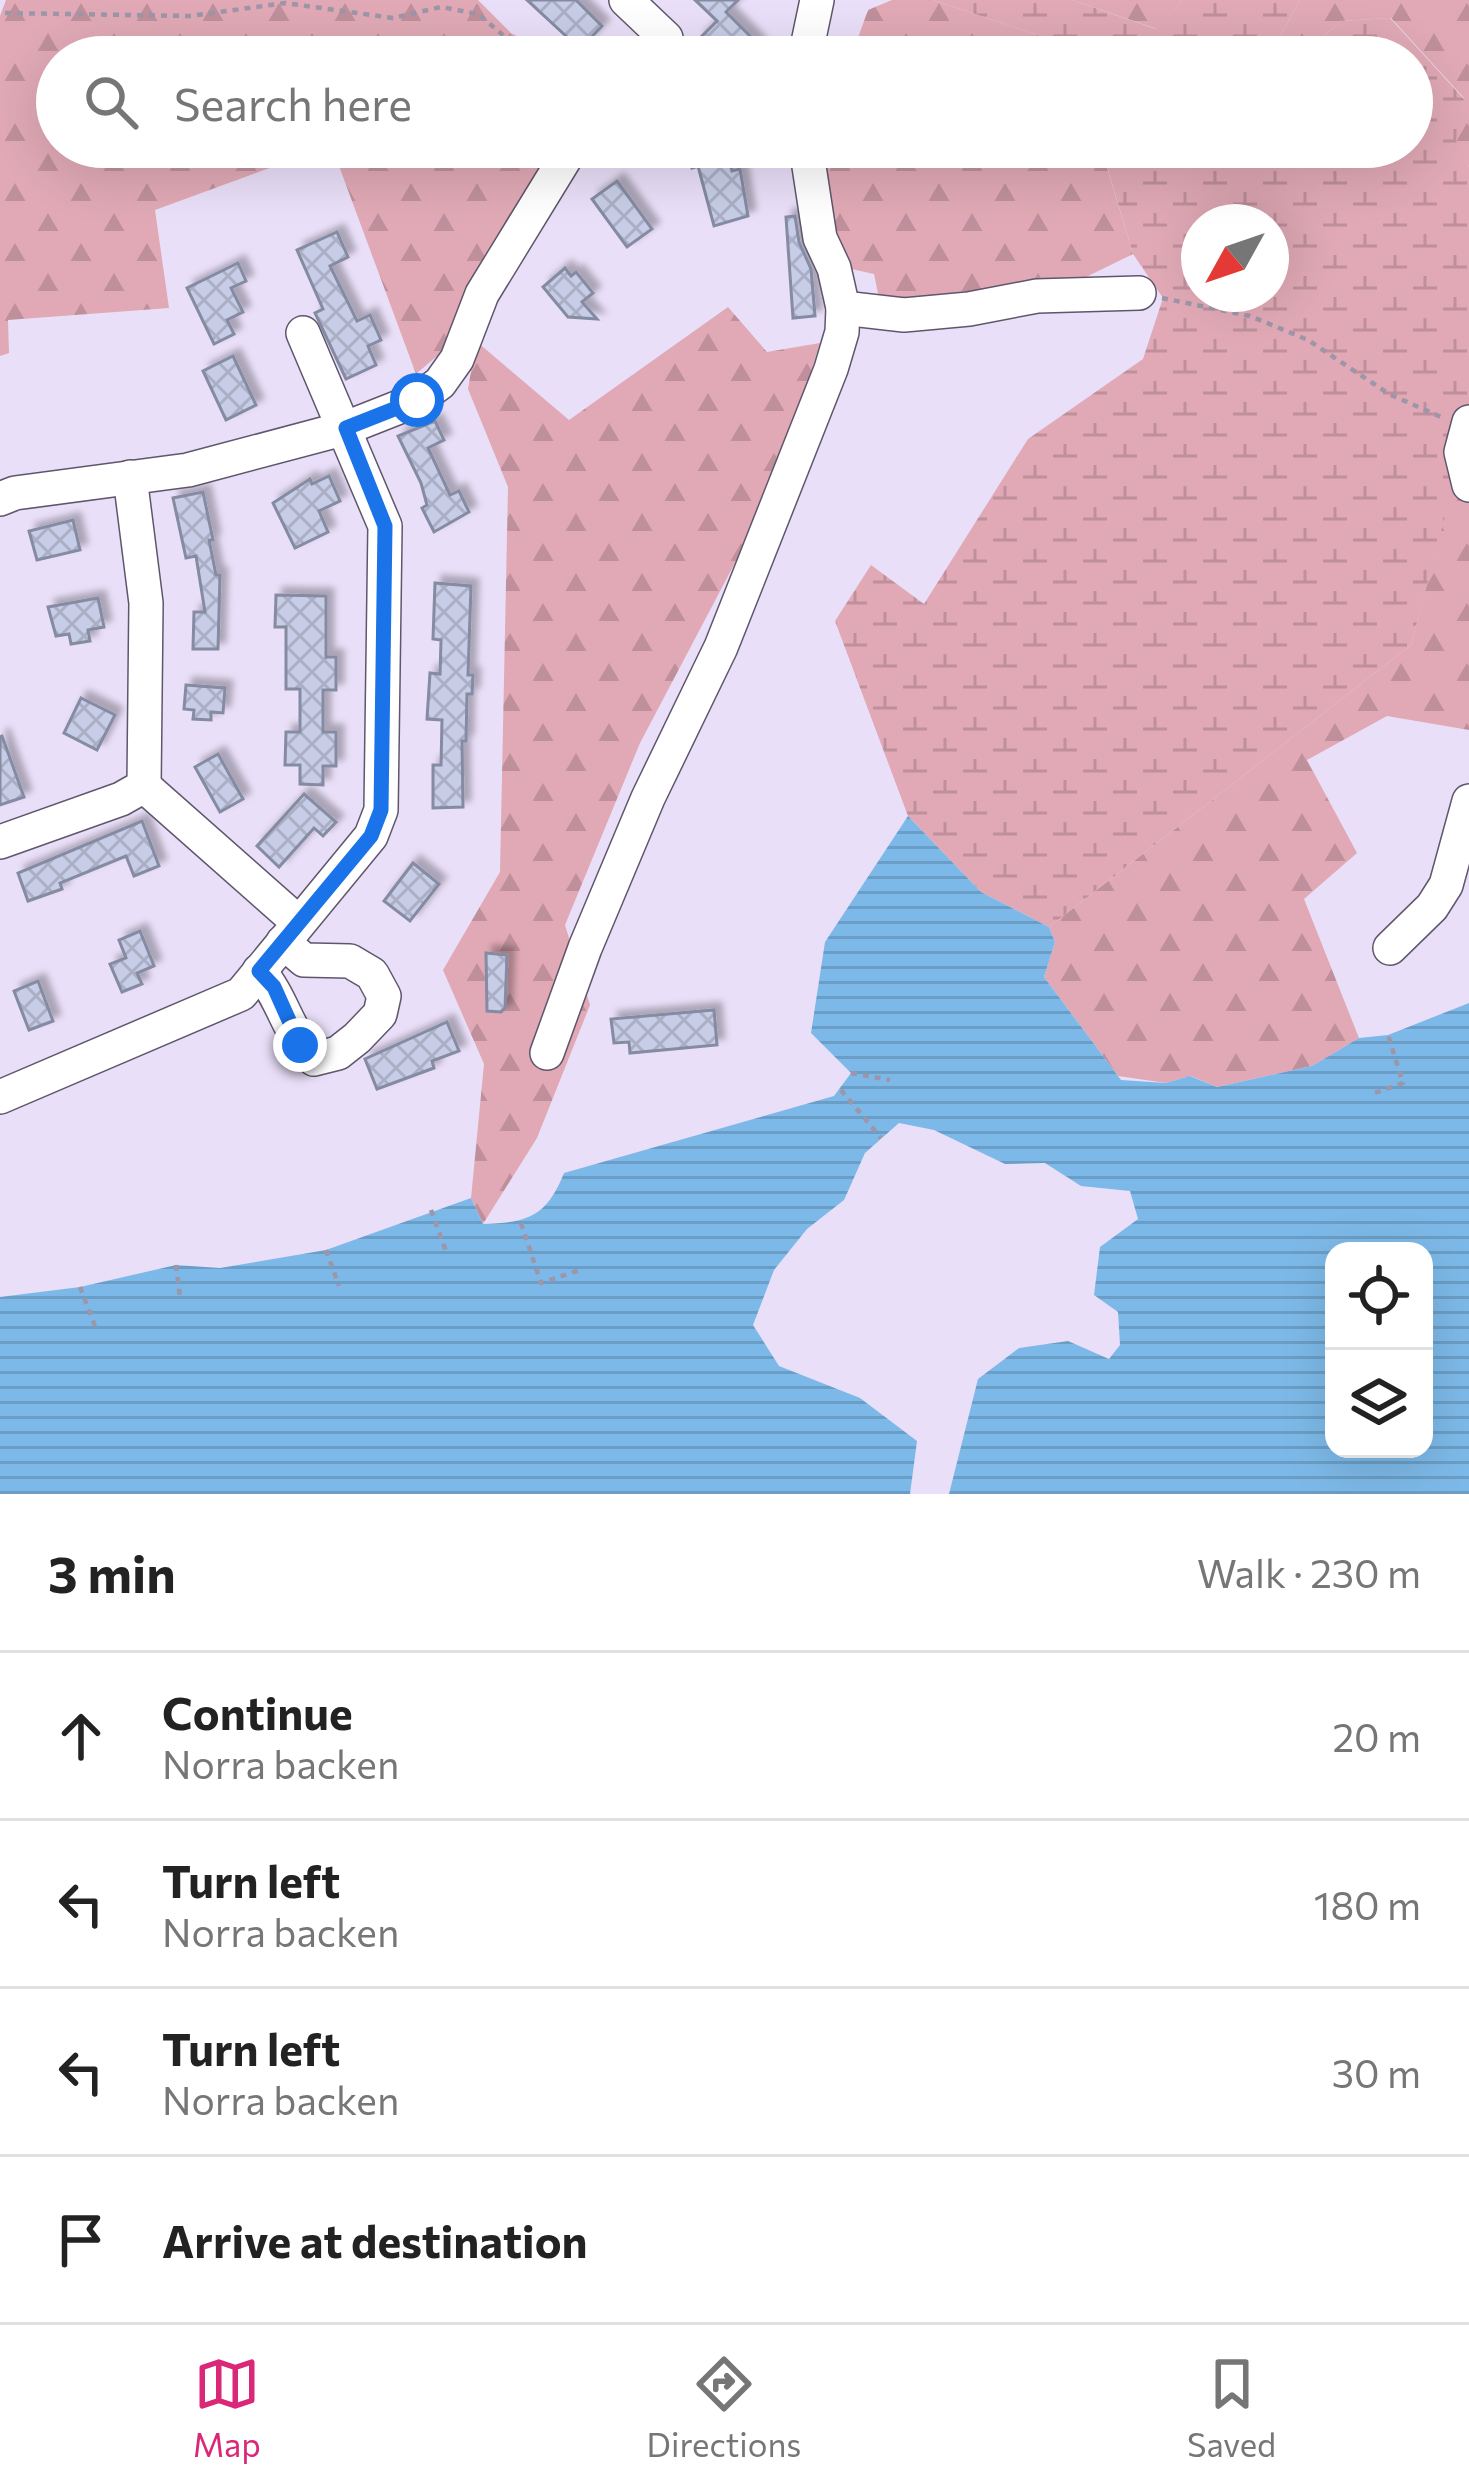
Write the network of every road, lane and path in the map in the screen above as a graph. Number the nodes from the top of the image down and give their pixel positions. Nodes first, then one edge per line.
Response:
1 (626, 0) edge
2 (817, 0) edge
3 (5, 13) dead end
4 (504, 36) edge
5 (664, 36) edge
6 (809, 36) edge
7 (559, 168) edge
8 (809, 168) edge
9 (1139, 293) joint
10 (843, 308) junction
11 (303, 333) dead end
12 (1467, 424) edge
13 (346, 428) junction
14 (130, 477) junction
15 (1469, 485) edge
16 (0, 499) edge
17 (144, 786) junction
18 (1469, 801) edge
19 (0, 842) edge
20 (291, 932) junction
21 (1390, 948) dead end
22 (259, 971) junction
23 (1388, 1035) dead end
24 (548, 1053) dead end
25 (851, 1073) dead end
26 (890, 1080) dead end
27 (841, 1090) dead end
28 (1376, 1093) dead end
29 (0, 1096) edge
30 (881, 1138) dead end
31 (431, 1210) dead end
32 (520, 1222) dead end
33 (326, 1250) dead end
34 (447, 1254) dead end
35 (176, 1265) dead end
36 (580, 1270) dead end
37 (338, 1286) dead end
38 (80, 1287) dead end
39 (180, 1297) dead end
40 (95, 1329) dead end

1 - 5 street
2 - 6 street
3 - 4 path
7 - 13 street
8 - 10 street
9 - 10 street
9 - 12 path
10 - 24 street
11 - 13 street
12 - 15 street
13 - 14 street
13 - 20 street
14 - 16 street
14 - 17 street
17 - 19 street
17 - 20 street
18 - 21 street
20 - 22 street
20 - 22 street
22 - 29 street
23 - 28 path
25 - 26 path
27 - 30 path
31 - 34 path
32 - 36 path
33 - 37 path
35 - 39 path
38 - 40 path

